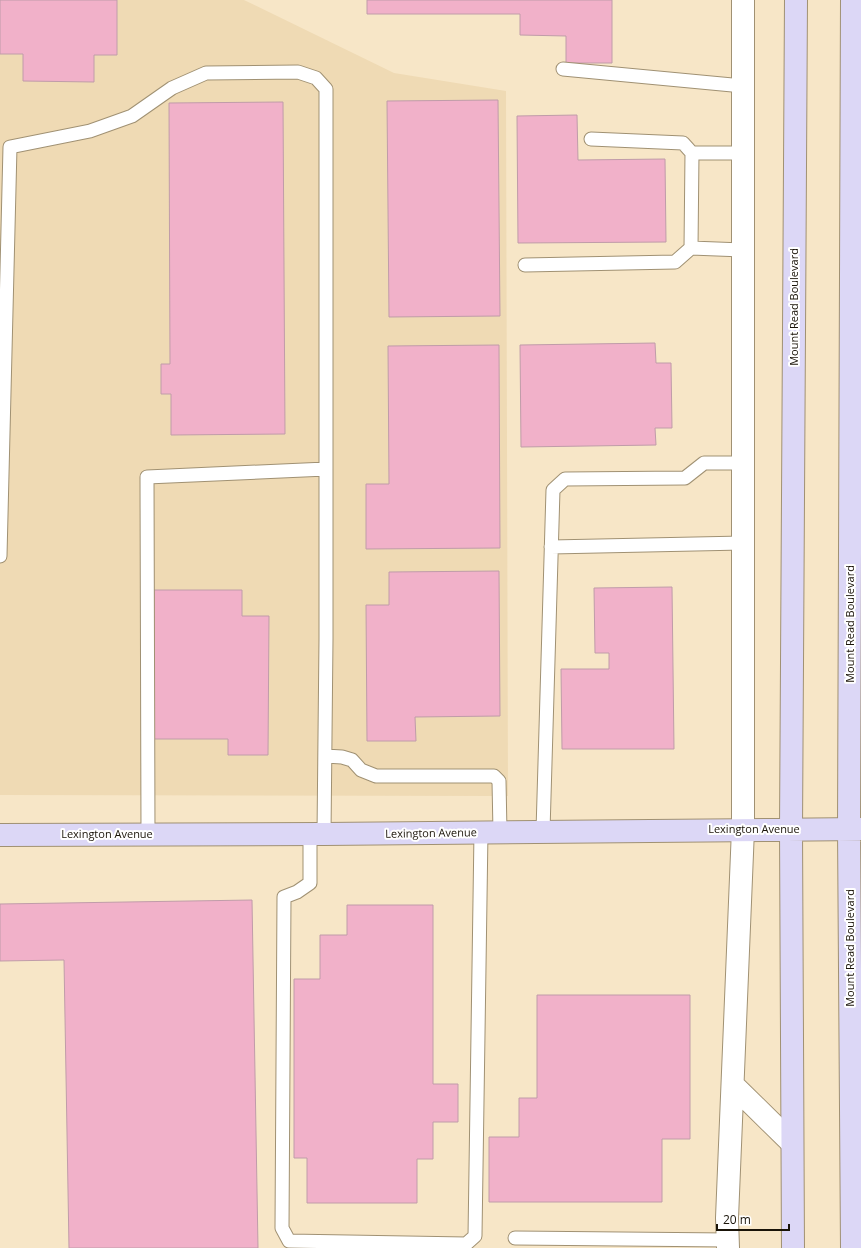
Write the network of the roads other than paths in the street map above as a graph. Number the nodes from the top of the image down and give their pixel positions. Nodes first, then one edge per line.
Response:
1 (743, 0) edge
2 (796, 0) edge
3 (852, 0) edge
4 (563, 70) dead end
5 (743, 86) junction
6 (591, 139) dead end
7 (692, 153) junction
8 (743, 153) junction
9 (691, 248) junction
10 (743, 250) junction
11 (525, 265) dead end
12 (743, 463) junction
13 (326, 469) junction
14 (743, 543) junction
15 (551, 547) junction
16 (0, 556) edge
17 (325, 756) junction
18 (743, 829) junction
19 (791, 829) junction
20 (855, 829) edge
21 (543, 831) junction
22 (490, 832) junction
23 (148, 834) junction
24 (317, 834) junction
25 (0, 835) edge
26 (734, 1086) junction
27 (792, 1143) junction
28 (515, 1238) dead end
29 (728, 1244) edge
30 (793, 1248) edge
31 (852, 1248) edge

1 - 5 street
2 - 19 main road, Mount Read Boulevard
3 - 20 main road, Mount Read Boulevard
4 - 5 lane
5 - 8 street
6 - 7 lane
7 - 8 lane
7 - 9 lane
8 - 10 street
9 - 10 lane
9 - 11 lane
10 - 12 street
12 - 14 street
12 - 15 lane
13 - 16 lane
13 - 17 lane
13 - 23 lane
14 - 15 lane
14 - 18 street
15 - 21 lane
17 - 22 lane
17 - 24 lane
18 - 19 main road, Lexington Avenue
18 - 21 main road, Lexington Avenue
18 - 26 street
19 - 20 main road, Lexington Avenue
19 - 27 main road, Mount Read Boulevard
20 - 31 main road, Mount Read Boulevard
21 - 22 main road, Lexington Avenue
22 - 24 main road, Lexington Avenue
22 - 24 lane
23 - 24 main road, Lexington Avenue
23 - 25 main road, Lexington Avenue
26 - 27 street
26 - 29 street
27 - 30 main road, Mount Read Boulevard
28 - 29 lane

